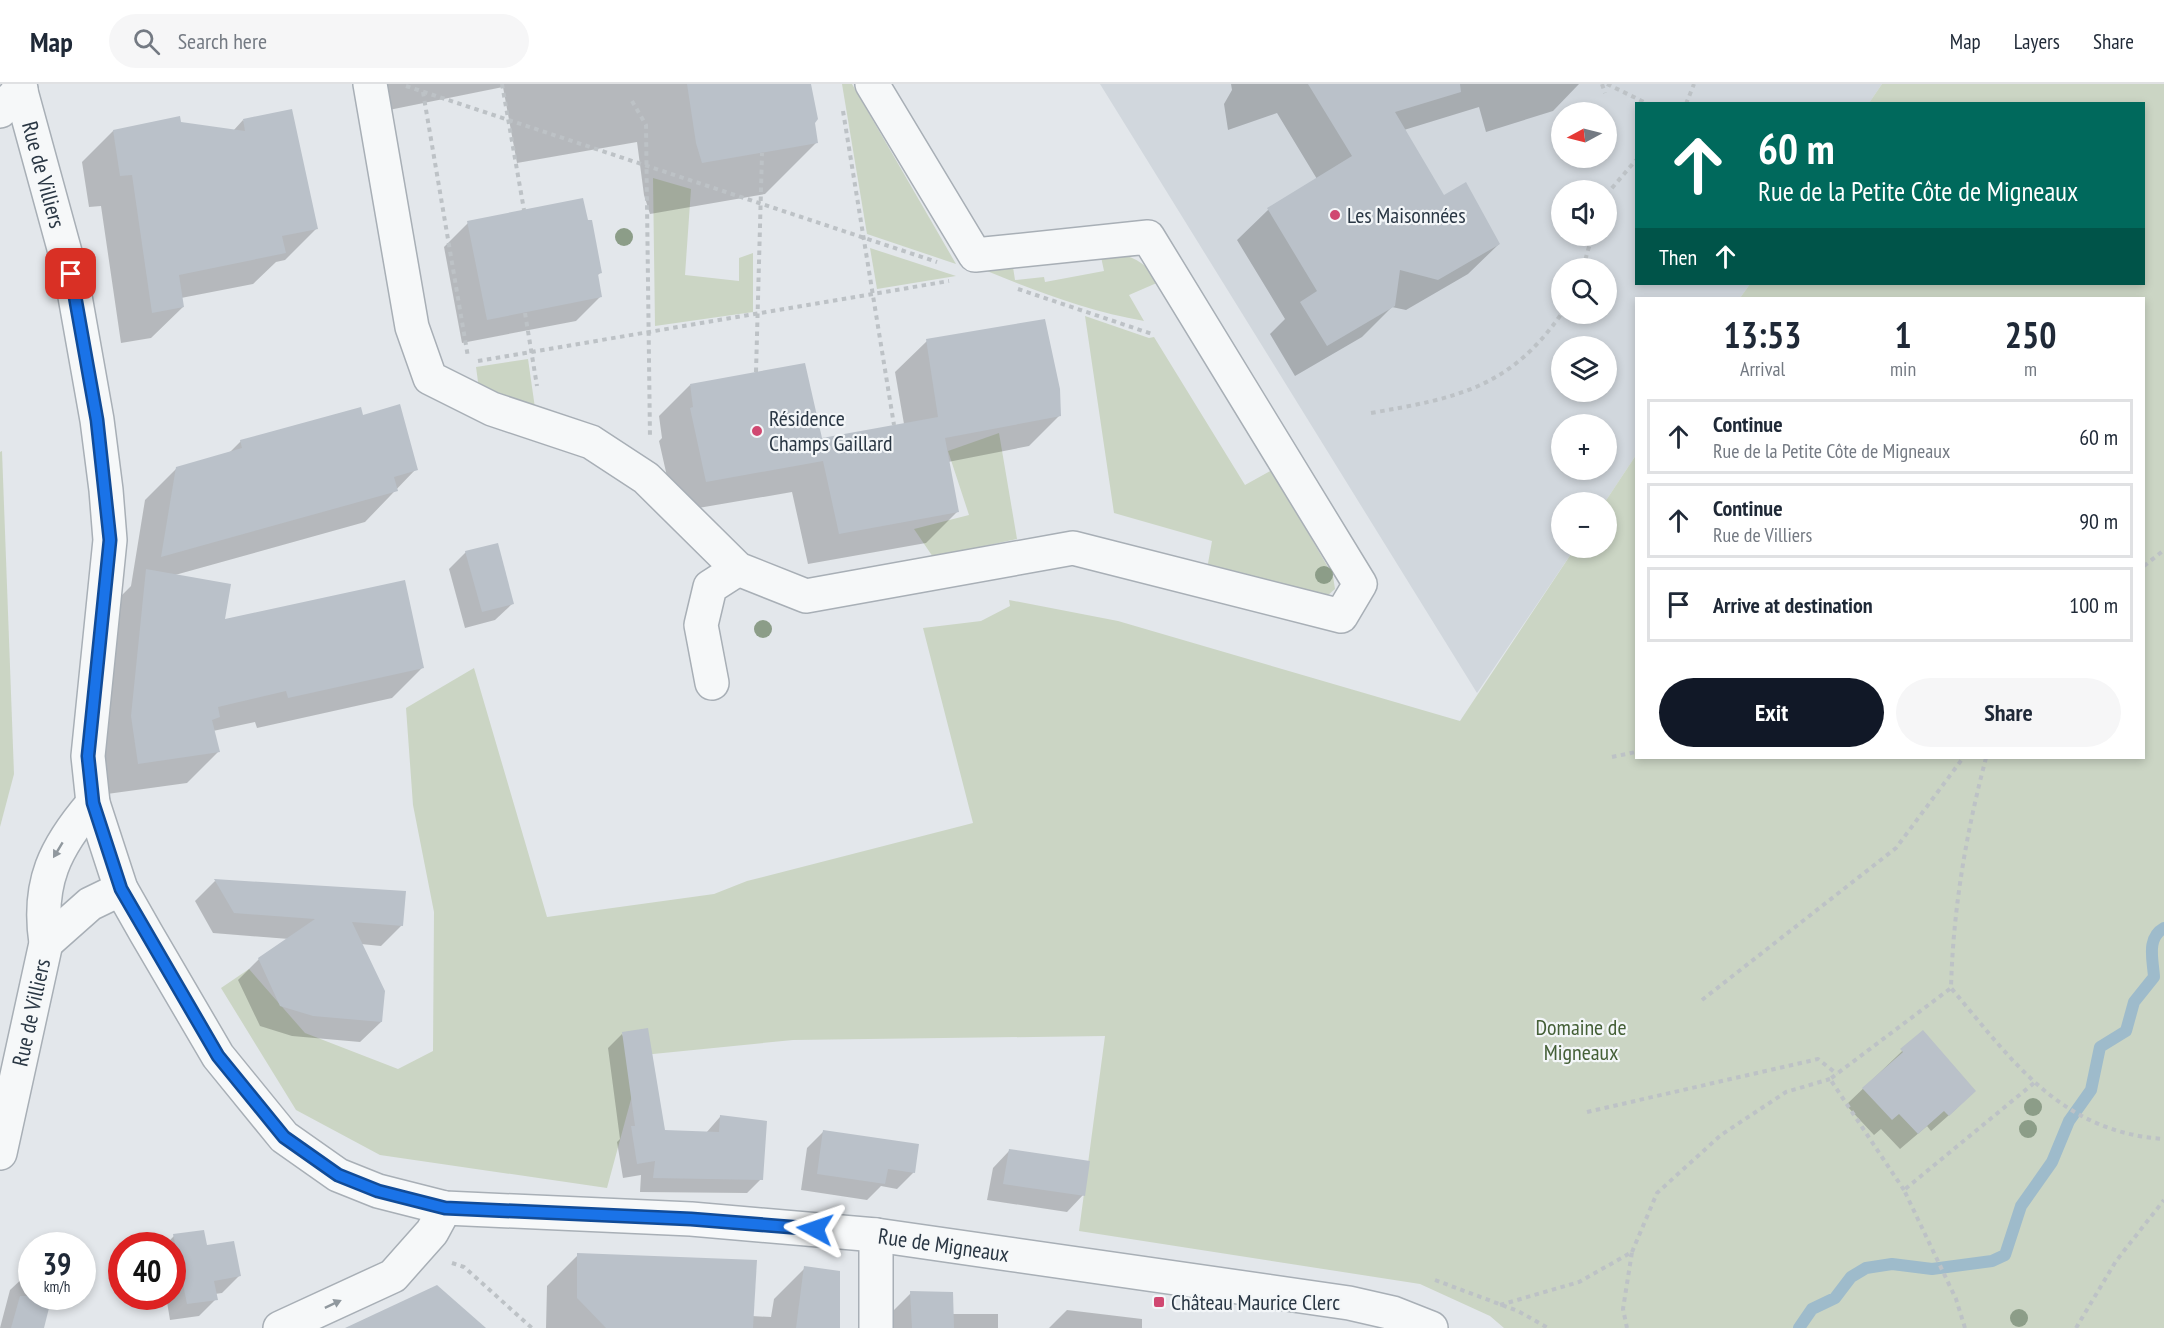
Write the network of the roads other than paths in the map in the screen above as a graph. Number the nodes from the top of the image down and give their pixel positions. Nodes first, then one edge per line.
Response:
1 (370, 84) edge
2 (873, 84) edge
3 (13, 95) edge
4 (738, 569) junction
5 (712, 682) dead end
6 (93, 803) junction
7 (121, 889) junction
8 (46, 943) junction
9 (0, 1153) edge
10 (445, 1208) junction
11 (876, 1235) junction
12 (280, 1328) edge
13 (876, 1328) edge
14 (1431, 1328) edge

1 - 4 street
2 - 4 street
3 - 6 street, Rue de Villiers
4 - 5 street
6 - 7 street, Rue de Villiers
6 -> 8 street, Rue de Villiers
7 - 8 street, Rue de Villiers
7 - 10 street, Rue de Migneaux
8 - 9 street, Rue de Villiers
10 - 11 street, Rue de Migneaux
12 -> 10 street
11 - 13 street
11 - 14 street, Rue de Migneaux

